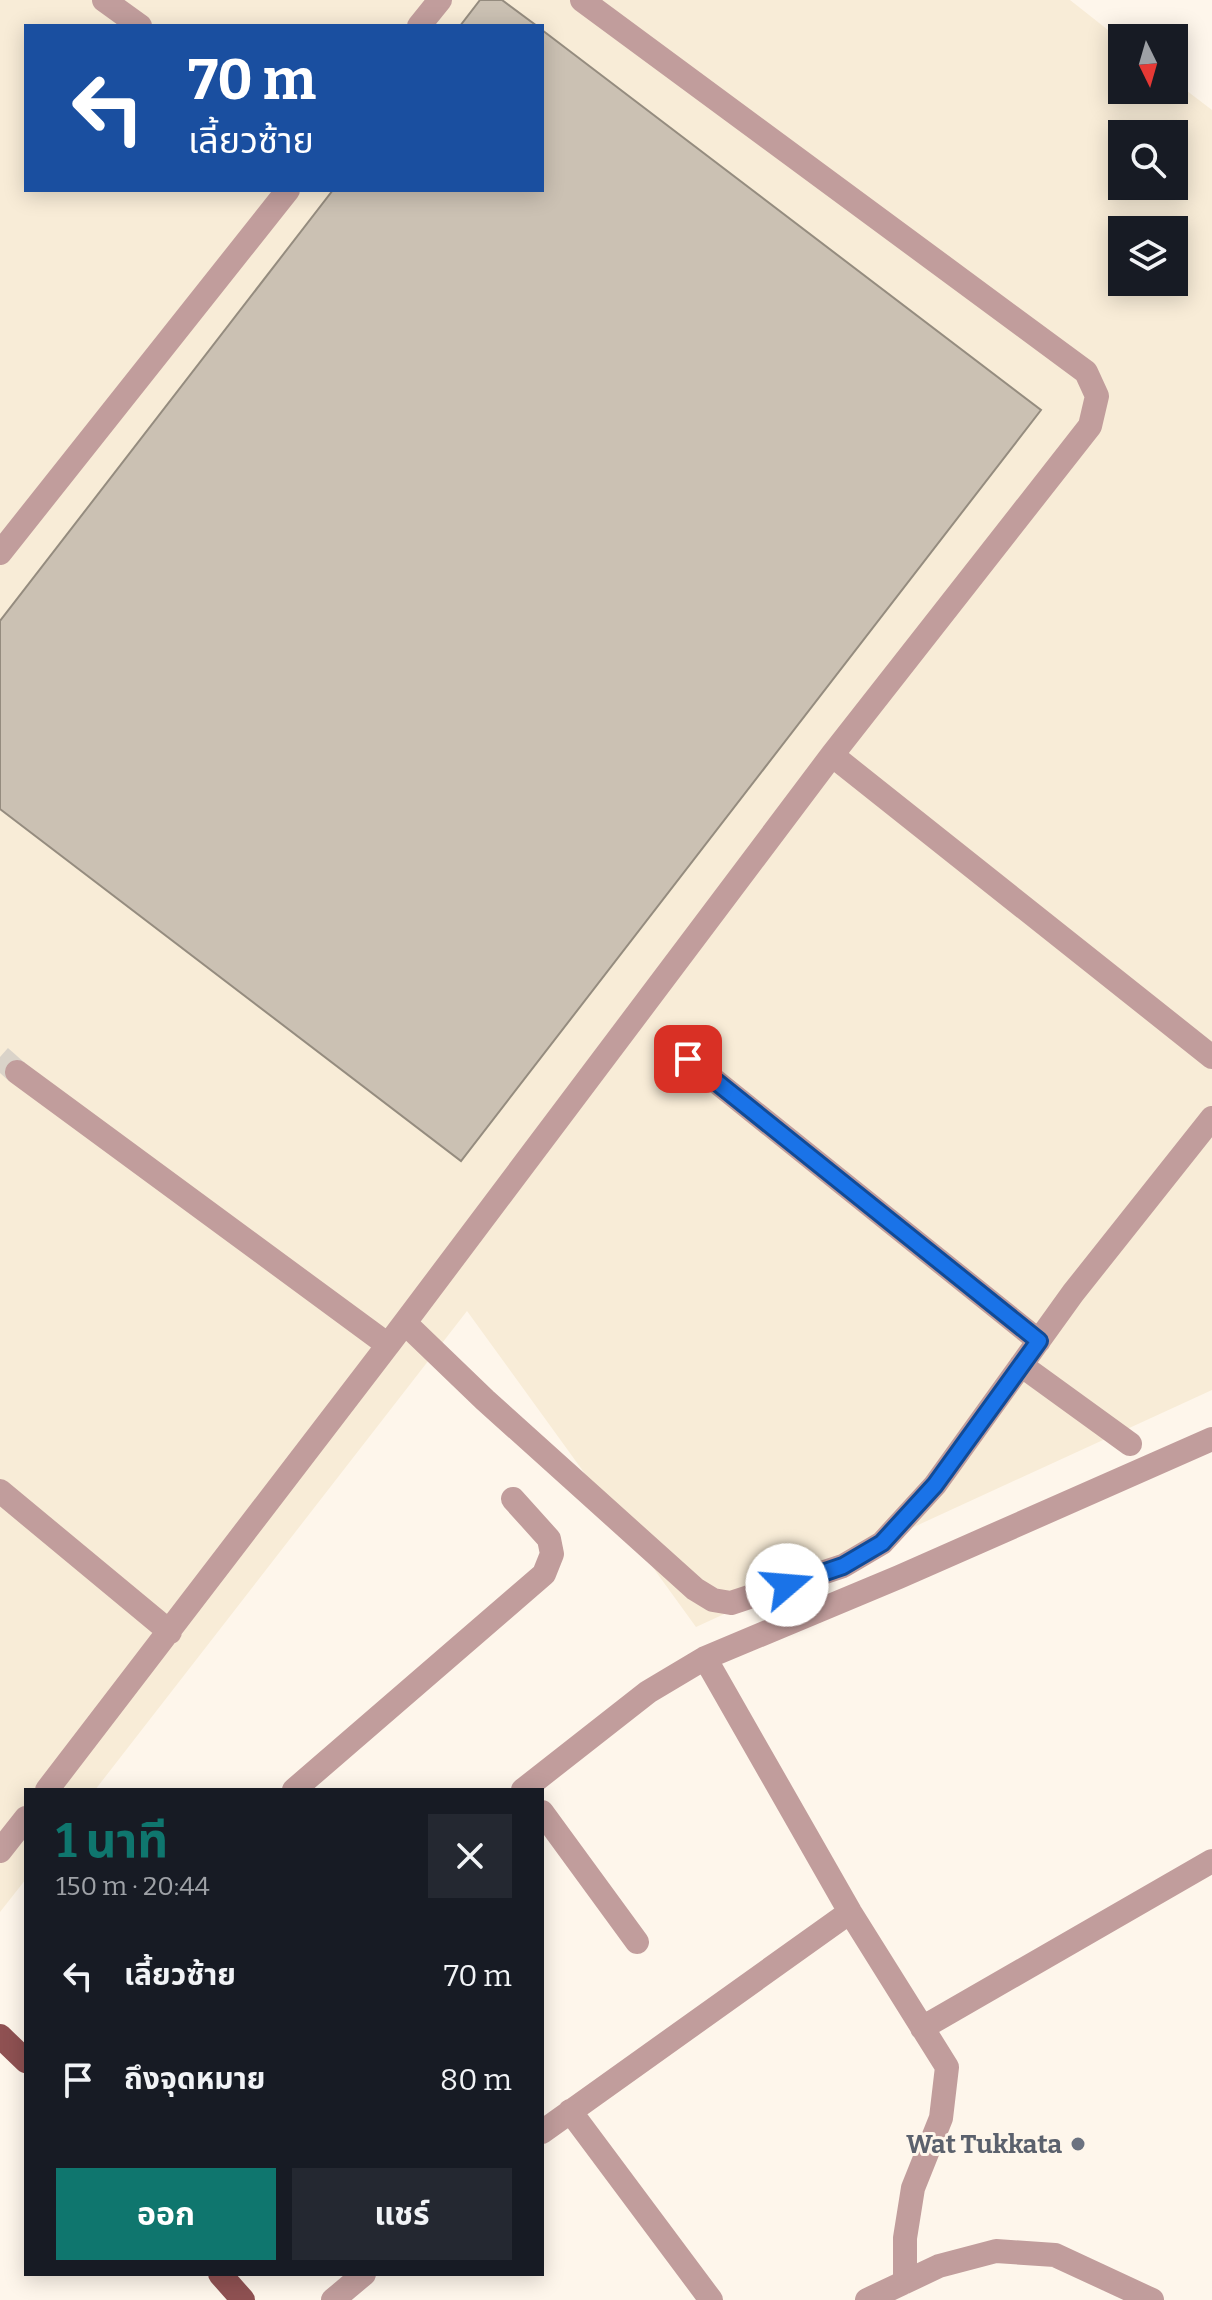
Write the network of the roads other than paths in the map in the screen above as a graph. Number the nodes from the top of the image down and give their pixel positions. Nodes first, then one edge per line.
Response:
1 (104, 0) edge
2 (440, 0) edge
3 (582, 0) edge
4 (137, 24) edge
5 (421, 24) edge
6 (286, 192) edge
7 (0, 553) edge
8 (832, 755) junction
9 (1212, 1057) edge
10 (688, 1059) dead end
11 (17, 1072) tunnel mouth
12 (1212, 1118) edge
13 (405, 1323) junction
14 (1039, 1341) junction
15 (388, 1345) junction
16 (1021, 1365) junction
17 (1212, 1439) edge
18 (1130, 1444) dead end
19 (0, 1491) edge
20 (513, 1499) dead end
21 (170, 1632) junction
22 (705, 1658) junction
23 (49, 1788) edge
24 (296, 1788) edge
25 (528, 1788) edge
26 (544, 1815) edge
27 (24, 1821) edge
28 (0, 1851) edge
29 (1212, 1861) edge
30 (850, 1912) junction
31 (637, 1942) dead end
32 (922, 2028) junction
33 (0, 2036) edge
34 (24, 2059) edge
35 (570, 2111) junction
36 (544, 2130) edge
37 (222, 2276) edge
38 (362, 2276) edge
39 (905, 2282) junction
40 (1112, 2290) edge
41 (243, 2300) edge
42 (333, 2300) edge
43 (711, 2300) edge
44 (867, 2300) edge
45 (1152, 2300) edge

1 - 4 street
2 - 5 street
3 - 8 street
6 - 7 street
8 - 9 street
8 - 13 street
10 - 14 street
11 - 15 street
12 - 14 street
13 - 15 street
13 - 16 street
14 - 16 street
15 - 21 street
16 - 18 street
17 - 22 street
19 - 21 street
20 - 24 street
21 - 23 street
22 - 25 street
22 - 30 street
26 - 31 street
27 - 28 street
29 - 32 street
30 - 32 street
30 - 35 street
32 - 39 street
33 - 34 main road
35 - 36 street
35 - 43 street
37 - 41 main road
38 - 42 street
39 - 40 street
39 - 44 street
40 - 45 street

